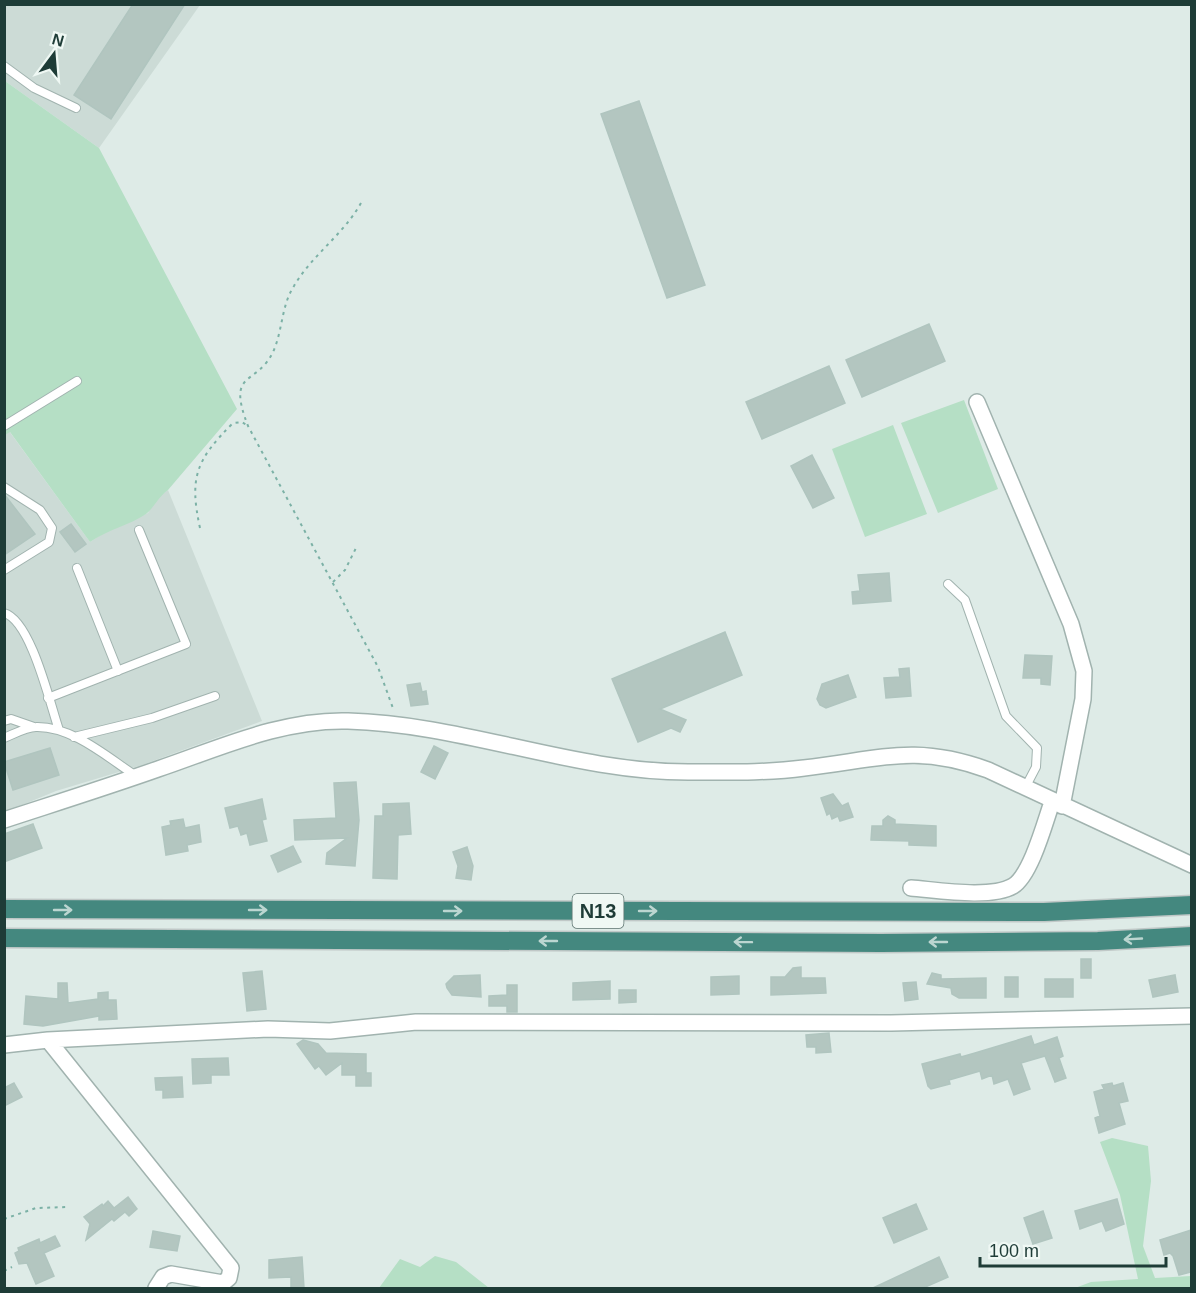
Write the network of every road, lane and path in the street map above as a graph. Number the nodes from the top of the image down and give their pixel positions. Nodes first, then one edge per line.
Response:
1 (4, 66) edge
2 (76, 108) dead end
3 (361, 203) dead end
4 (77, 381) dead end
5 (977, 402) dead end
6 (4, 426) edge
7 (248, 426) junction
8 (4, 487) edge
9 (200, 528) dead end
10 (139, 530) dead end
11 (356, 548) dead end
12 (77, 568) dead end
13 (4, 570) edge
14 (333, 582) junction
15 (948, 584) dead end
16 (4, 613) edge
17 (118, 671) junction
18 (215, 696) dead end
19 (48, 698) junction
20 (4, 721) edge
21 (398, 725) junction
22 (34, 727) junction
23 (59, 730) junction
24 (74, 737) junction
25 (4, 738) edge
26 (137, 777) junction
27 (1025, 788) junction
28 (1057, 804) junction
29 (4, 820) edge
30 (1191, 866) edge
31 (911, 888) dead end
32 (1191, 905) edge
33 (4, 909) edge
34 (1191, 936) edge
35 (4, 938) edge
36 (1191, 1016) edge
37 (48, 1040) junction
38 (4, 1045) edge
39 (68, 1206) dead end
40 (4, 1219) edge
41 (12, 1267) dead end
42 (4, 1271) edge
43 (156, 1288) edge

1 - 2 lane
3 - 7 path
4 - 6 lane
5 - 28 street
7 - 9 path
7 - 14 path
8 - 13 lane
10 - 17 lane
11 - 14 path
12 - 17 lane
14 - 21 path
15 - 27 lane
16 - 19 lane
17 - 19 lane
18 - 24 lane
19 - 23 lane
20 - 22 lane
21 - 26 street
21 - 27 street
22 - 23 lane
22 - 25 lane
23 - 24 lane
24 - 26 lane
26 - 29 street
27 - 28 street
28 - 30 street
28 - 31 street
33 -> 32 highway, N13
34 -> 35 highway, N13
36 - 37 street
37 - 38 street
37 - 43 street
39 - 40 path
41 - 42 path

